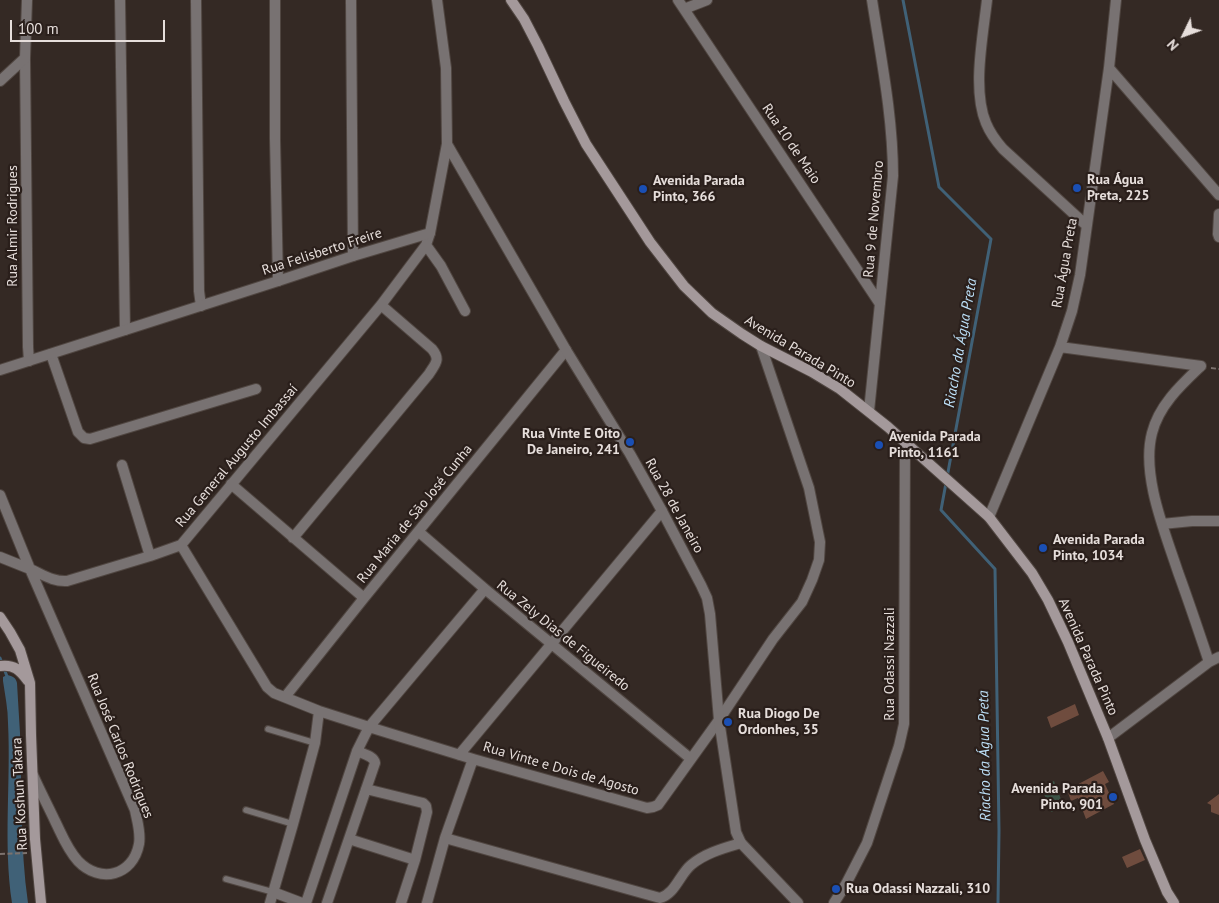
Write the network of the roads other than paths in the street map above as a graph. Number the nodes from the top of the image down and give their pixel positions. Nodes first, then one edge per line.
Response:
1 (27, 0) edge
2 (120, 0) edge
3 (196, 0) edge
4 (275, 0) edge
5 (351, 0) edge
6 (437, 0) edge
7 (511, 0) edge
8 (678, 0) edge
9 (707, 0) edge
10 (872, 0) edge
11 (987, 0) edge
12 (1116, 0) edge
13 (684, 9) junction
14 (25, 58) junction
15 (1109, 68) junction
16 (0, 82) edge
17 (447, 144) junction
18 (1219, 195) edge
19 (1219, 214) edge
20 (1086, 225) junction
21 (430, 233) junction
22 (1219, 237) edge
23 (426, 245) junction
24 (353, 256) junction
25 (278, 281) junction
26 (880, 304) junction
27 (381, 305) junction
28 (201, 306) junction
29 (466, 311) dead end
30 (125, 330) junction
31 (761, 346) junction
32 (1060, 347) junction
33 (566, 350) junction
34 (51, 354) junction
35 (29, 361) junction
36 (0, 370) edge
37 (256, 389) dead end
38 (869, 411) junction
39 (905, 441) junction
40 (122, 465) dead end
41 (231, 484) junction
42 (0, 495) edge
43 (662, 511) junction
44 (989, 517) junction
45 (1219, 521) edge
46 (1162, 524) junction
47 (419, 532) junction
48 (293, 538) junction
49 (181, 545) junction
50 (150, 556) junction
51 (0, 557) edge
52 (30, 569) junction
53 (485, 589) junction
54 (364, 598) junction
55 (1, 618) edge
56 (0, 634) edge
57 (551, 643) junction
58 (1219, 657) edge
59 (1209, 662) junction
60 (0, 666) edge
61 (30, 683) junction
62 (285, 697) junction
63 (319, 711) junction
64 (719, 720) junction
65 (369, 727) junction
66 (268, 729) dead end
67 (1108, 738) junction
68 (314, 743) junction
69 (357, 751) junction
70 (459, 754) junction
71 (473, 759) junction
72 (691, 759) junction
73 (33, 776) junction
74 (366, 789) junction
75 (246, 810) dead end
76 (293, 824) junction
77 (446, 838) junction
78 (349, 839) junction
79 (741, 842) junction
80 (415, 860) junction
81 (226, 879) dead end
82 (273, 892) junction
83 (41, 903) edge
84 (270, 903) edge
85 (302, 903) edge
86 (306, 903) edge
87 (327, 903) edge
88 (400, 903) edge
89 (427, 903) edge
90 (798, 903) edge
91 (834, 903) edge
92 (1174, 903) edge

1 - 14 street, Rua Almir Rodrigues
2 - 30 street
3 - 28 street
4 - 25 street
5 - 24 street
6 - 17 street
7 - 31 main road, Avenida Parada Pinto
8 - 13 street, Rua 10 de Maio
9 - 13 street
10 - 26 street, Rua 9 de Novembro
11 - 20 street
12 - 15 street, Rua Água Preta
13 - 26 street, Rua 10 de Maio
14 - 16 street
14 - 35 street, Rua Almir Rodrigues
15 - 18 street
15 - 20 street, Rua Água Preta
17 - 21 street
17 - 33 street, Rua 28 de Janeiro
19 - 22 street
20 - 32 street, Rua Água Preta
21 - 23 street, Rua General Augusto Imbassaí
21 - 24 street, Rua Felisberto Freire
23 - 27 street, Rua General Augusto Imbassaí
23 - 29 street
24 - 25 street, Rua Felisberto Freire
25 - 28 street, Rua Felisberto Freire
26 - 38 street, Rua 9 de Novembro
27 - 41 street, Rua General Augusto Imbassaí
27 - 48 street
28 - 30 street, Rua Felisberto Freire
30 - 34 street, Rua Felisberto Freire
31 - 38 main road, Avenida Parada Pinto
31 - 64 street, Rua Vinte e Dois de Agosto
32 - 44 street, Rua Água Preta
32 - 46 street
33 - 43 street, Rua 28 de Janeiro
33 - 47 street, Rua Maria de São José Cunha
34 - 35 street, Rua Felisberto Freire
34 - 37 street
35 - 36 street, Rua Felisberto Freire
38 - 39 main road, Avenida Parada Pinto
39 - 44 main road, Avenida Parada Pinto
39 - 91 street, Rua Odassi Nazzali
40 - 50 street
41 - 48 street
41 - 49 street, Rua General Augusto Imbassaí
42 - 52 street, Rua José Carlos Rodrigues
43 - 57 street
43 - 64 street, Rua 28 de Janeiro
44 - 67 main road, Avenida Parada Pinto
45 - 46 street
46 - 59 street
47 - 53 street, Rua Zely Dias de Figueiredo
47 - 54 street, Rua Maria de São José Cunha
48 - 54 street
49 - 50 street, Rua General Augusto Imbassaí
49 - 62 street, Rua Vinte e Dois de Agosto
50 - 52 street, Rua General Augusto Imbassaí
51 - 52 street, Rua General Augusto Imbassaí
52 - 73 street, Rua José Carlos Rodrigues
53 - 57 street, Rua Zely Dias de Figueiredo
53 - 65 street
54 - 62 street, Rua Maria de São José Cunha
55 - 56 main road
55 - 61 main road, Rua Koshun Takara
57 - 70 street
57 - 72 street, Rua Zely Dias de Figueiredo
58 - 59 street
59 - 67 street
60 - 61 main road
61 - 73 main road, Rua Koshun Takara
62 - 63 street, Rua Vinte e Dois de Agosto
63 - 65 street, Rua Vinte e Dois de Agosto
63 - 68 street
64 - 72 street, Rua Vinte e Dois de Agosto
64 - 79 street, Rua 28 de Janeiro
65 - 69 street
65 - 70 street, Rua Vinte e Dois de Agosto
66 - 68 lane
67 - 92 main road, Avenida Parada Pinto
68 - 76 street
69 - 74 street
69 - 86 street
70 - 71 street, Rua Vinte e Dois de Agosto
71 - 72 street, Rua Vinte e Dois de Agosto
71 - 77 street
73 - 83 main road, Rua Koshun Takara
74 - 78 street
74 - 80 street
75 - 76 lane
76 - 82 street
77 - 79 street
77 - 89 street
78 - 80 street
78 - 87 street
79 - 90 street, Rua 28 de Janeiro
80 - 88 street
81 - 82 lane
82 - 84 street
82 - 85 street

